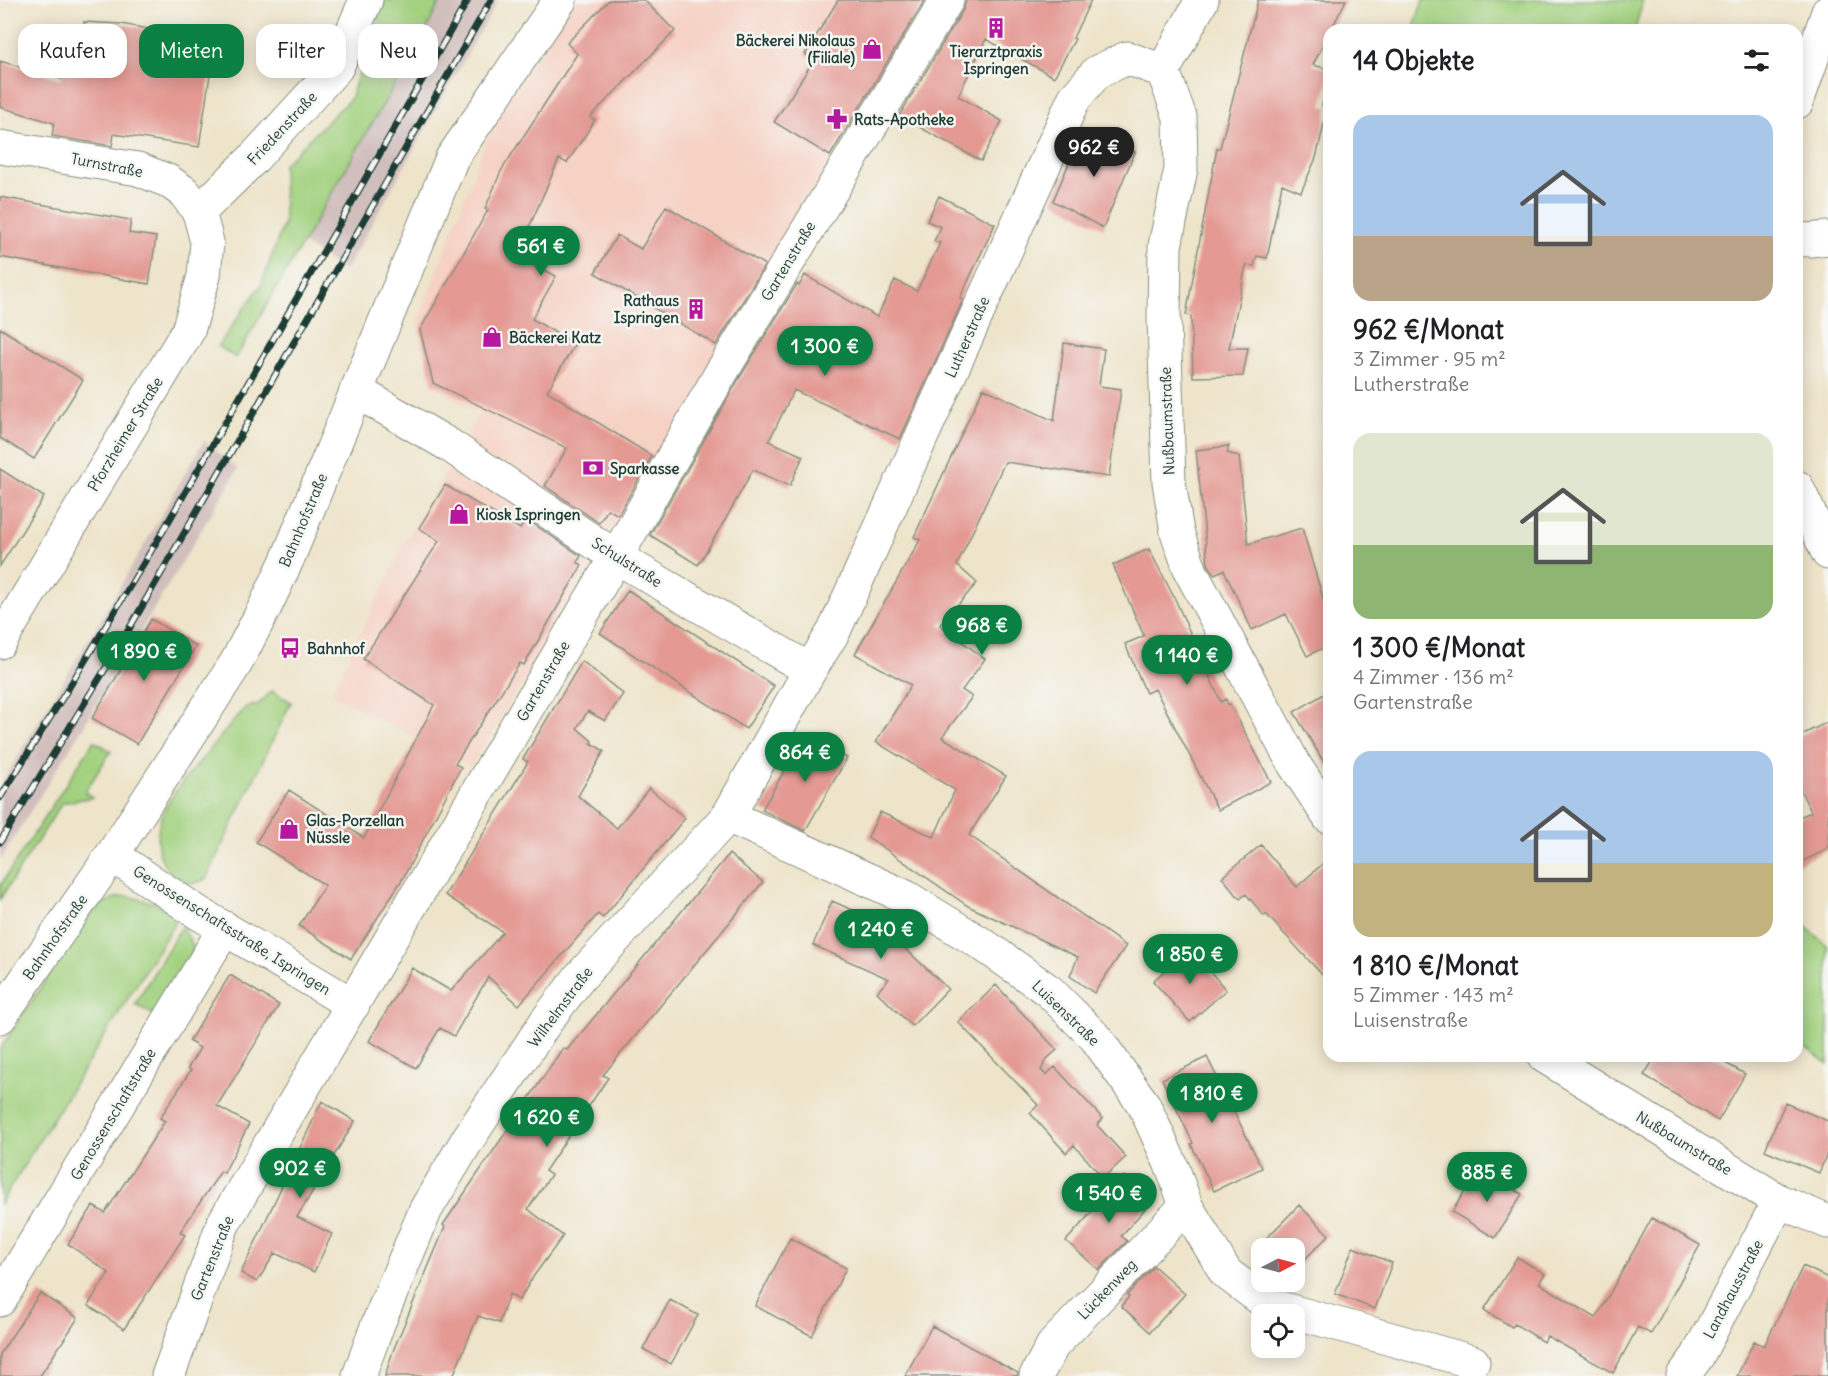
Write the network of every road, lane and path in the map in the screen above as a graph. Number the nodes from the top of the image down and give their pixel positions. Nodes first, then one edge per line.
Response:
1 (366, 0) edge
2 (560, 0) edge
3 (947, 0) edge
4 (1202, 0) edge
5 (1828, 12) edge
6 (1163, 71) junction
7 (1803, 85) edge
8 (0, 147) edge
9 (199, 212) junction
10 (1828, 238) edge
11 (1803, 239) edge
12 (356, 391) junction
13 (1803, 500) edge
14 (1828, 553) edge
15 (616, 557) junction
16 (0, 642) edge
17 (810, 670) junction
18 (1323, 808) edge
19 (728, 816) junction
20 (112, 855) junction
21 (225, 928) junction
22 (353, 1005) junction
23 (0, 1017) edge
24 (1554, 1062) edge
25 (1779, 1201) junction
26 (1186, 1206) junction
27 (1828, 1222) edge
28 (0, 1300) edge
29 (1473, 1362) dead end
30 (168, 1376) edge
31 (358, 1376) edge
32 (1036, 1376) edge
33 (1683, 1376) edge

1 - 9 street, Friedenstraße
2 - 12 street, Bahnhofstraße
3 - 15 street, Gartenstraße
4 - 6 street
5 - 7 street
6 - 17 street, Lutherstraße
6 - 18 street, Nußbaumstraße
8 - 9 street, Turnstraße
9 - 16 street, Pforzheimer Straße
10 - 11 street
12 - 15 street, Schulstraße
12 - 20 street, Bahnhofstraße
13 - 14 street
15 - 17 street, Schulstraße
15 - 22 street, Gartenstraße
17 - 19 street, Wilhelmstraße
19 - 26 street, Luisenstraße
19 - 31 street, Wilhelmstraße
20 - 21 street, Genossenschaftsstraße, Ispringen
20 - 23 street, Bahnhofstraße
21 - 22 street, Genossenschaftsstraße, Ispringen
21 - 28 street, Genossenschaftstraße
22 - 30 street, Gartenstraße
24 - 25 street, Nußbaumstraße
25 - 27 street, Nußbaumstraße
25 - 33 street, Landhausstraße
26 - 29 street, Luisenstraße
26 - 32 street, Lückenweg

